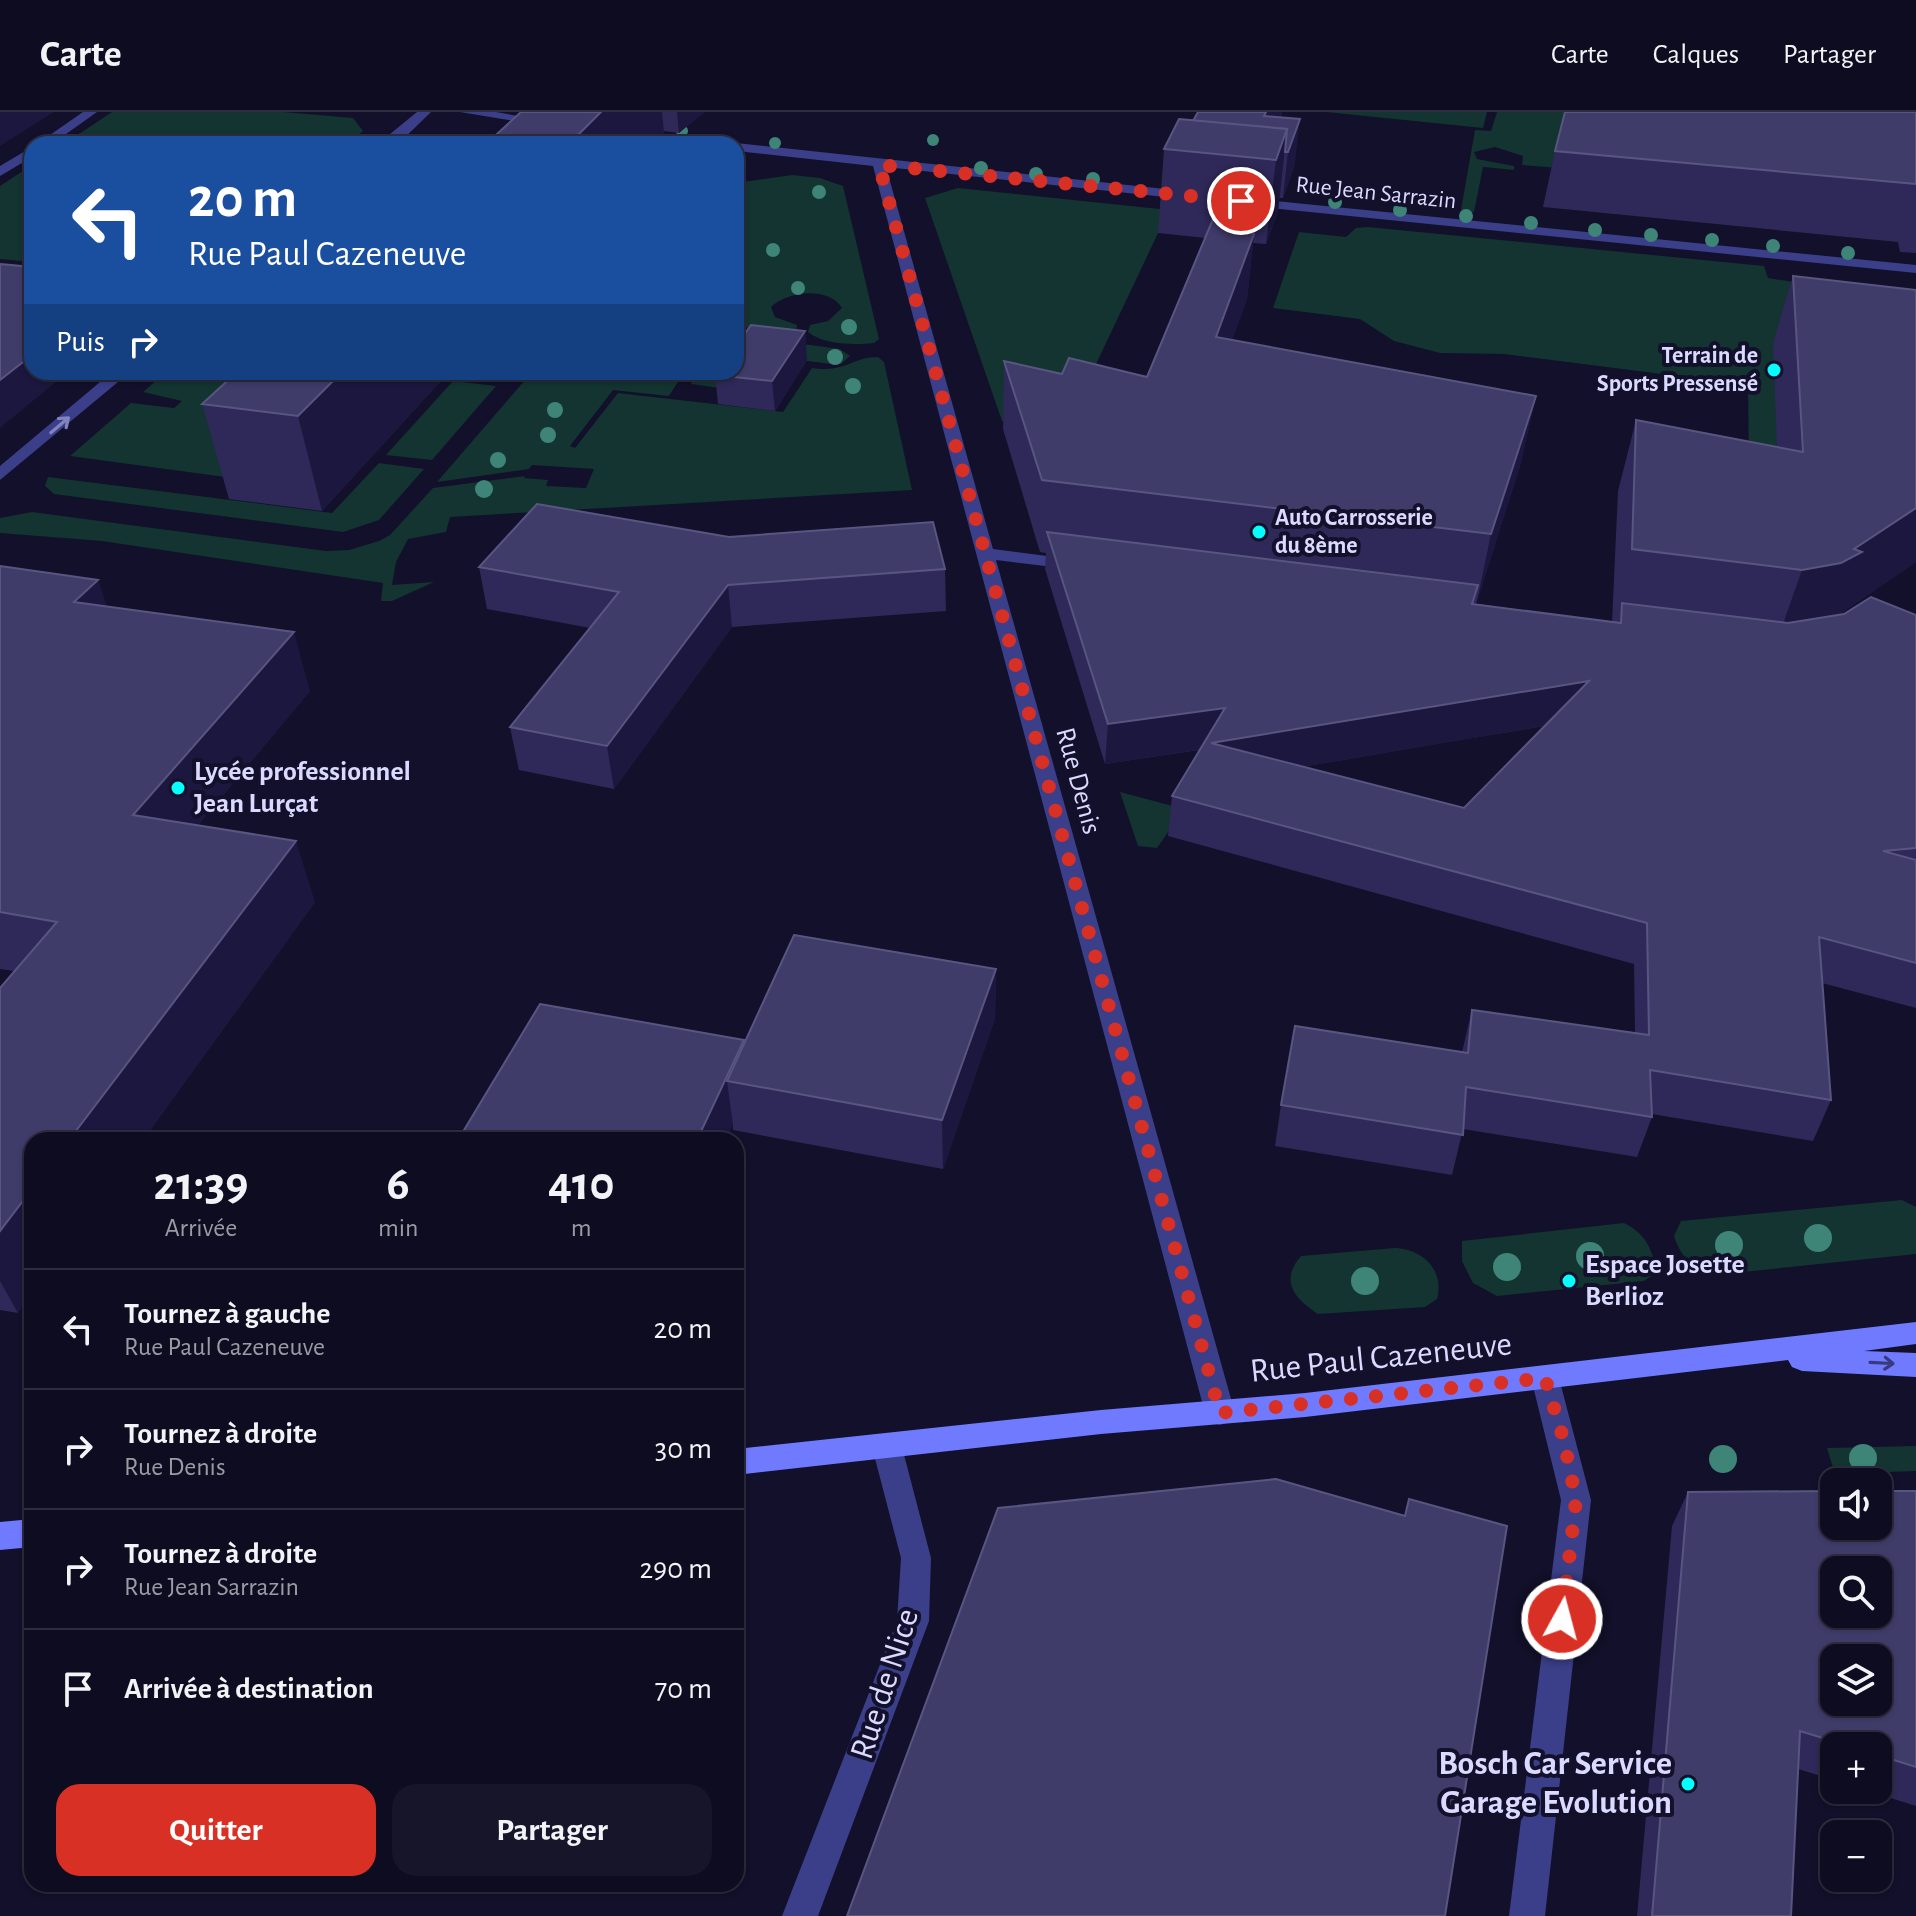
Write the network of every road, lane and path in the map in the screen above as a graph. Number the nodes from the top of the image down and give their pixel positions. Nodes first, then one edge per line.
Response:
1 (91, 112) edge
2 (425, 112) edge
3 (466, 112) edge
4 (558, 124) edge
5 (619, 132) dead end
6 (55, 136) edge
7 (396, 136) edge
8 (650, 136) edge
9 (744, 148) edge
10 (24, 156) edge
11 (879, 165) junction
12 (0, 172) edge
13 (1212, 198) edge
14 (1228, 200) edge
15 (1916, 269) edge
16 (113, 380) edge
17 (0, 475) edge
18 (988, 554) junction
19 (1096, 567) edge
20 (1916, 1333) edge
21 (1748, 1356) junction
22 (1916, 1365) edge
23 (1545, 1378) junction
24 (1220, 1413) junction
25 (887, 1447) junction
26 (744, 1461) edge
27 (24, 1534) edge
28 (0, 1536) edge
29 (800, 1916) edge
30 (1527, 1916) edge

1 - 6 street
2 - 7 street
3 - 4 street
5 - 8 street
9 - 11 street
10 - 12 street
11 - 13 street
11 - 18 street, Rue Denis
14 - 15 street, Rue Jean Sarrazin
17 -> 16 street
18 - 19 street
18 - 24 street, Rue Denis
20 - 21 street, Rue Paul Cazeneuve
21 -> 22 street, Rue Paul Cazeneuve
21 - 23 street, Rue Paul Cazeneuve
23 - 24 street, Rue Paul Cazeneuve
23 - 30 street
24 - 25 street, Rue Paul Cazeneuve
25 - 26 street, Rue Paul Cazeneuve
25 - 29 street, Rue de Nice
27 - 28 street

